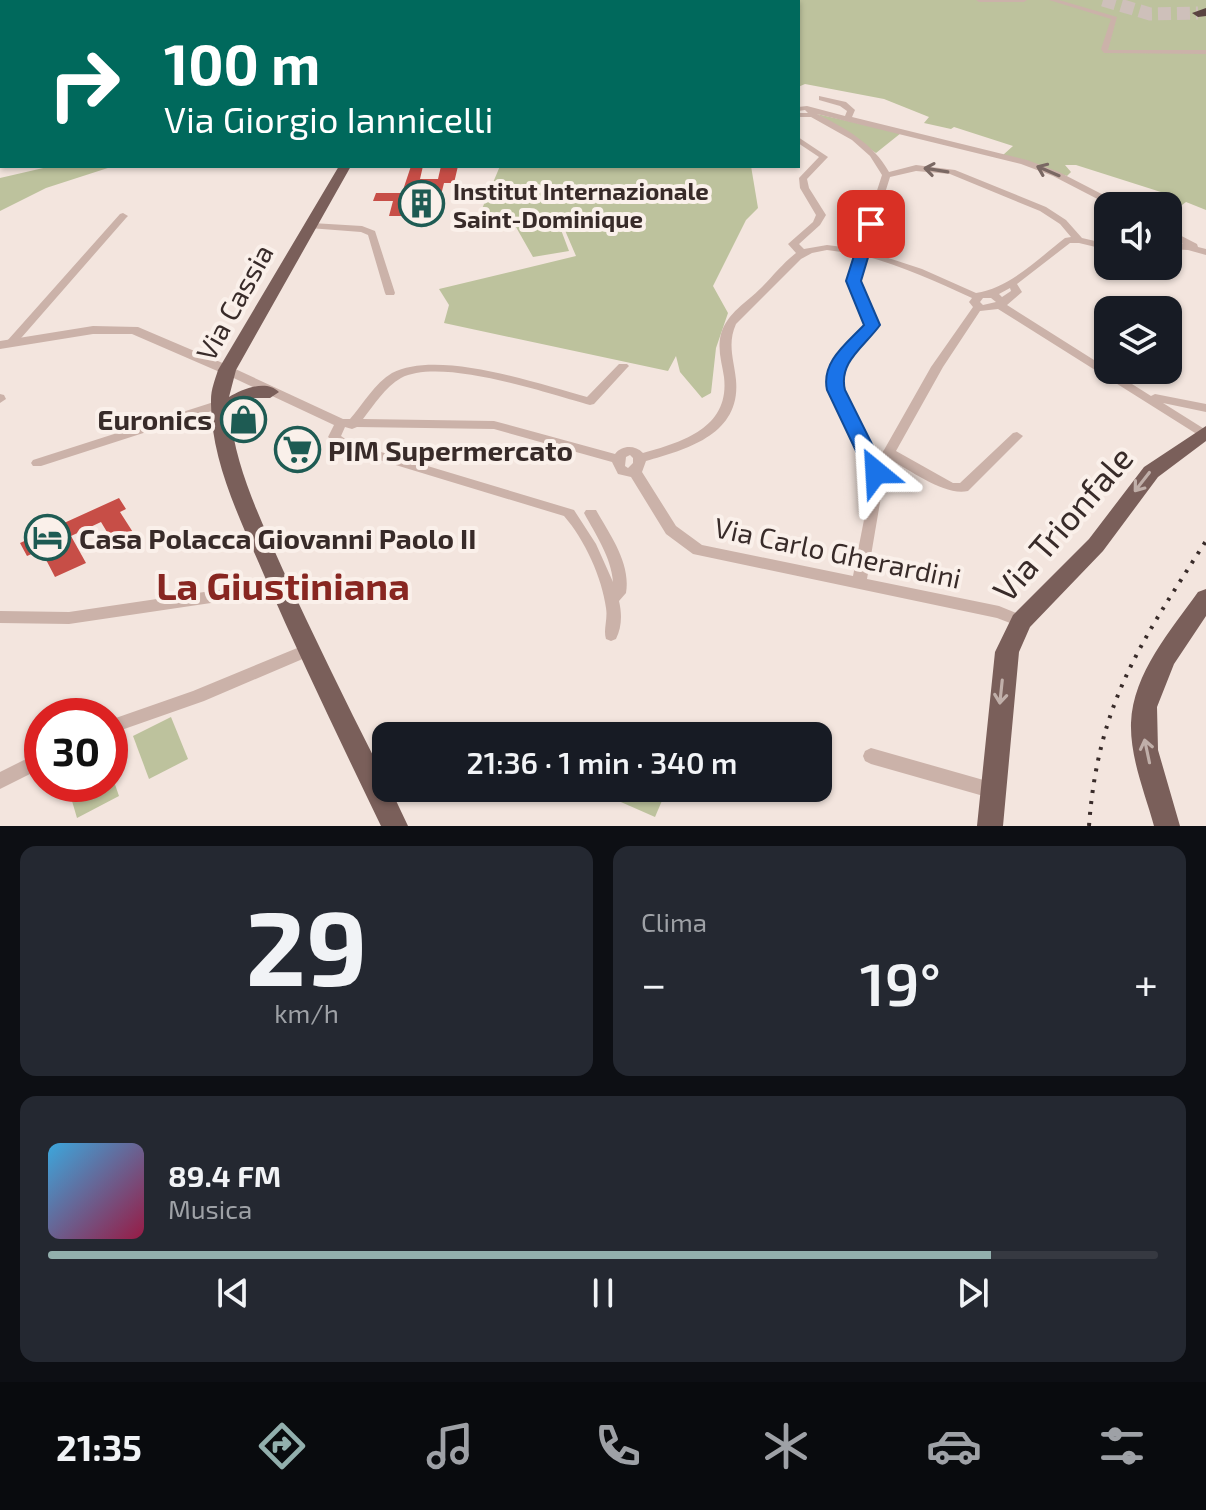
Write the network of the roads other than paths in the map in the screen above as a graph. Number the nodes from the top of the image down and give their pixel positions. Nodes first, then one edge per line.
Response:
1 (979, 0) edge
2 (1024, 0) edge
3 (1052, 0) edge
4 (1206, 52) edge
5 (822, 98) dead end
6 (800, 112) edge
7 (812, 113) junction
8 (848, 118) junction
9 (800, 140) edge
10 (344, 168) edge
11 (886, 175) junction
12 (1094, 194) edge
13 (123, 216) dead end
14 (312, 226) junction
15 (1079, 240) junction
16 (1182, 240) edge
17 (1094, 244) edge
18 (1201, 250) edge
19 (802, 253) junction
20 (861, 254) junction
21 (1012, 283) junction
22 (390, 293) dead end
23 (989, 294) junction
24 (977, 302) junction
25 (1001, 303) junction
26 (6, 344) edge
27 (623, 366) dead end
28 (227, 370) junction
29 (270, 392) junction
30 (1141, 393) junction
31 (221, 407) junction
32 (1206, 408) edge
33 (347, 424) junction
34 (1205, 433) edge
35 (1017, 436) dead end
36 (889, 453) junction
37 (37, 463) dead end
38 (638, 464) junction
39 (875, 469) junction
40 (591, 513) dead end
41 (277, 581) junction
42 (859, 584) junction
43 (1206, 598) edge
44 (611, 599) junction
45 (0, 617) edge
46 (1021, 621) junction
47 (611, 635) dead end
48 (307, 650) junction
49 (128, 721) edge
50 (871, 756) dead end
51 (24, 768) edge
52 (0, 781) edge
53 (994, 791) junction
54 (395, 826) edge
55 (990, 826) edge
56 (1000, 826) edge
57 (1167, 826) edge

1 - 2 street
3 - 4 street
5 - 8 street
6 - 7 street
7 - 8 street
7 - 11 street
12 -> 8 street
9 - 19 street
10 - 14 main road, Via Cassia
15 -> 11 street
11 - 20 street
13 - 26 street
14 - 22 street
14 - 28 main road, Via Cassia
15 - 17 street
15 - 21 street
16 - 18 street
19 - 20 street
19 - 38 street
20 - 24 street
20 - 39 street
21 - 23 street
21 - 25 street
23 - 24 street
23 - 25 street
24 - 25 street
24 - 36 street
25 - 30 street
26 - 28 street
27 - 33 street
28 - 29 street
28 - 31 main road, Via Cassia
29 - 31 main road
29 - 33 street
30 - 32 street
30 - 34 street
31 - 37 street
31 - 41 main road, Via Cassia
33 - 38 street
33 - 44 street
34 -> 46 main road, Via Trionfale
35 - 36 street
36 - 39 street
38 - 42 street, Via Carlo Gherardini
39 - 42 street
40 - 44 street
41 - 45 street
41 - 48 main road, Via Cassia
42 - 46 street, Via Carlo Gherardini
57 -> 43 main road
44 - 47 street
46 -> 53 main road, Via Trionfale
48 - 49 street
48 - 54 main road, Via Cassia
50 - 53 street
51 - 52 street
53 - 55 main road, Via Trionfale
53 - 56 street

